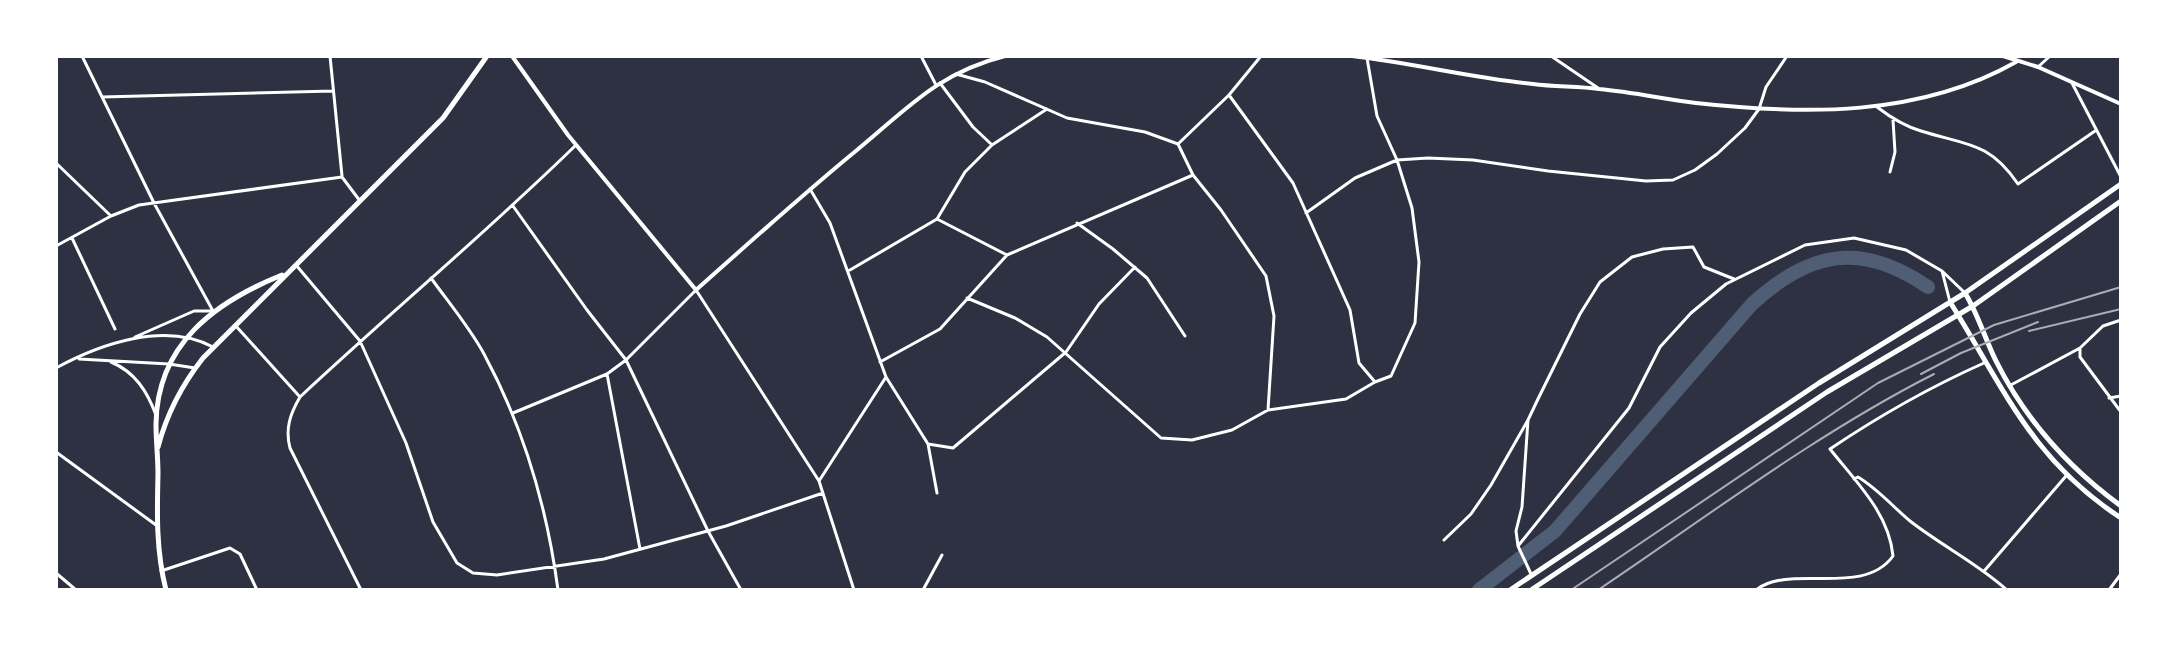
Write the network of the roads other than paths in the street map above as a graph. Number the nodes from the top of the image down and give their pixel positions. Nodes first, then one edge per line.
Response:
1 (82, 56) edge
2 (330, 56) edge
3 (487, 56) edge
4 (512, 56) edge
5 (921, 56) edge
6 (1005, 56) edge
7 (1261, 56) edge
8 (1352, 56) edge
9 (1551, 56) edge
10 (1787, 56) edge
11 (2003, 56) edge
12 (2050, 56) edge
13 (1367, 58) edge
14 (2016, 62) junction
15 (2038, 67) junction
16 (953, 74) junction
17 (2072, 83) junction
18 (938, 84) junction
19 (1598, 88) junction
20 (333, 91) junction
21 (1229, 95) junction
22 (102, 97) junction
23 (2120, 105) edge
24 (1877, 107) junction
25 (1047, 109) junction
26 (1759, 109) junction
27 (1893, 119) junction
28 (2095, 131) junction
29 (1178, 144) junction
30 (576, 145) junction
31 (992, 145) junction
32 (1397, 160) junction
33 (56, 163) edge
34 (1890, 172) dead end
35 (1193, 175) junction
36 (342, 177) junction
37 (2121, 177) edge
38 (2121, 184) edge
39 (810, 189) junction
40 (360, 201) junction
41 (2121, 201) edge
42 (154, 203) junction
43 (513, 206) junction
44 (1306, 213) junction
45 (111, 216) junction
46 (937, 219) junction
47 (1077, 223) junction
48 (72, 238) junction
49 (56, 246) edge
50 (1007, 255) junction
51 (296, 265) junction
52 (1135, 267) junction
53 (848, 271) junction
54 (1942, 271) junction
55 (287, 273) junction
56 (431, 278) junction
57 (1734, 279) junction
58 (696, 290) junction
59 (1965, 293) junction
60 (967, 298) junction
61 (1950, 302) junction
62 (1973, 306) junction
63 (213, 311) junction
64 (1958, 316) junction
65 (2121, 320) edge
66 (235, 324) junction
67 (115, 329) dead end
68 (1185, 336) dead end
69 (186, 338) junction
70 (130, 339) junction
71 (360, 341) junction
72 (213, 347) junction
73 (2080, 348) junction
74 (1066, 352) junction
75 (75, 359) junction
76 (626, 360) junction
77 (107, 361) junction
78 (880, 362) junction
79 (1984, 363) junction
80 (169, 364) junction
81 (56, 368) edge
82 (195, 368) junction
83 (607, 374) junction
84 (886, 377) junction
85 (1375, 382) junction
86 (2009, 386) junction
87 (2121, 396) edge
88 (300, 397) junction
89 (2109, 398) junction
90 (1268, 410) junction
91 (2121, 412) edge
92 (513, 413) junction
93 (157, 418) junction
94 (1528, 420) junction
95 (928, 444) junction
96 (158, 447) junction
97 (56, 452) edge
98 (2066, 476) junction
99 (1853, 479) junction
100 (819, 481) junction
101 (823, 493) junction
102 (937, 493) dead end
103 (2121, 506) edge
104 (2121, 518) edge
105 (156, 525) junction
106 (708, 531) junction
107 (1444, 540) dead end
108 (1518, 546) junction
109 (640, 549) junction
110 (942, 555) dead end
111 (555, 566) junction
112 (1985, 570) junction
113 (161, 571) junction
114 (56, 573) edge
115 (2121, 574) edge
116 (1532, 575) junction
117 (76, 590) edge
118 (166, 590) edge
119 (257, 590) edge
120 (361, 590) edge
121 (558, 590) edge
122 (741, 590) edge
123 (854, 590) edge
124 (923, 590) edge
125 (1510, 590) edge
126 (1531, 590) edge
127 (1756, 590) edge
128 (2007, 590) edge
129 (2109, 590) edge

1 - 22 street
2 - 20 street
3 - 40 main road
4 - 30 street
5 - 18 street
6 - 16 street
7 - 21 street
8 - 13 street
9 - 19 street
10 - 26 street
11 - 14 street
12 - 15 street
13 - 19 street
13 - 32 street
14 - 15 street
14 - 24 street
15 - 17 street
16 - 18 street
16 - 25 street
17 - 23 street
17 - 28 street
18 - 31 street
18 - 39 street
19 - 26 street
20 - 22 street
20 - 36 street
21 - 29 street
21 - 44 street
22 - 42 street
24 - 26 street
24 - 27 street
25 - 29 street
25 - 31 street
26 - 32 street
27 - 28 street
27 - 34 street
28 - 37 street
29 - 35 street
30 - 43 street
30 - 58 street
31 - 46 street
32 - 44 street
32 - 85 street
33 - 45 street
35 - 47 street
35 - 90 street
36 - 40 street
36 - 42 street
38 - 59 main road
39 - 53 street
39 - 58 street
40 - 51 main road
41 - 62 main road
42 - 45 street
42 - 63 street
43 - 56 street
43 - 76 street
44 - 85 street
45 - 48 street
46 - 50 street
46 - 53 street
47 - 50 street
47 - 52 street
48 - 49 street
48 - 67 street
50 - 60 street
51 - 55 main road
51 - 71 street
52 - 68 street
52 - 74 street
53 - 78 street
54 - 57 street
54 - 59 street
54 - 61 street
55 - 63 main road
55 - 66 main road
56 - 71 street
56 - 92 street
57 - 94 street
57 - 108 street
58 - 76 street
58 - 100 street
59 - 61 main road
59 - 62 main road
60 - 74 street
60 - 78 street
61 - 64 main road
61 - 116 main road
62 - 64 main road
62 - 86 main road
63 - 69 main road
63 - 70 street
64 - 79 main road
64 - 126 main road
65 - 73 street
66 - 72 main road
66 - 88 street
69 - 70 street
69 - 72 street
69 - 80 main road
70 - 75 street
71 - 88 street
71 - 111 street
72 - 82 main road
73 - 86 street
73 - 89 street
74 - 90 street
74 - 95 street
75 - 77 street
75 - 81 street
76 - 83 street
76 - 106 street
77 - 80 street
77 - 93 street
78 - 84 street
79 - 98 main road
79 - 99 street
80 - 82 street
80 - 93 main road
82 - 96 main road
83 - 92 street
83 - 109 street
84 - 95 street
84 - 100 street
85 - 90 street
86 - 103 main road
87 - 89 street
88 - 120 street
89 - 91 street
92 - 111 street
93 - 96 main road
94 - 107 street
94 - 108 street
95 - 102 street
96 - 105 main road
97 - 105 street
98 - 104 main road
98 - 112 street
99 - 112 street
99 - 127 street
100 - 101 street
101 - 106 street
101 - 123 street
105 - 113 main road
106 - 109 street
106 - 122 street
108 - 116 street
109 - 111 street
110 - 124 street
111 - 121 street
112 - 128 street
113 - 118 main road
113 - 119 street
114 - 117 street
115 - 129 street
116 - 125 main road

